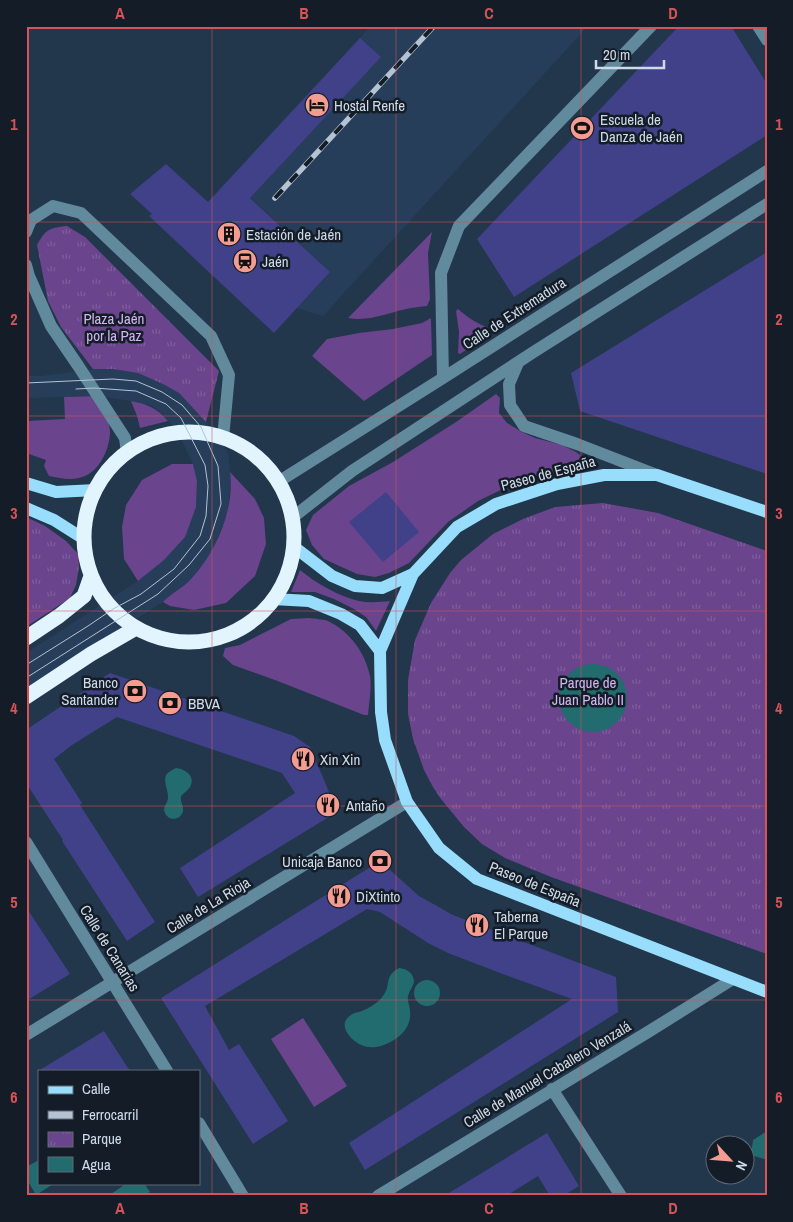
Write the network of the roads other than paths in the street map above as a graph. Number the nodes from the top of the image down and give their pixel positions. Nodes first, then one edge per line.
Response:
1 (651, 26) edge
2 (758, 26) edge
3 (767, 40) edge
4 (767, 171) edge
5 (767, 204) edge
6 (26, 232) edge
7 (26, 265) edge
8 (518, 363) junction
9 (443, 378) junction
10 (223, 438) junction
11 (127, 453) junction
12 (657, 475) junction
13 (278, 482) junction
14 (26, 483) edge
15 (96, 490) junction
16 (26, 508) edge
17 (767, 512) edge
18 (292, 518) junction
19 (84, 539) junction
20 (293, 546) junction
21 (413, 574) junction
22 (91, 576) junction
23 (273, 599) junction
24 (136, 628) junction
25 (26, 638) edge
26 (380, 651) junction
27 (26, 697) edge
28 (407, 802) junction
29 (26, 842) edge
30 (733, 979) junction
31 (113, 982) junction
32 (767, 992) edge
33 (26, 1035) edge
34 (166, 1070) edge
35 (552, 1089) junction
36 (200, 1125) edge
37 (243, 1196) edge
38 (378, 1196) edge
39 (621, 1196) edge

1 - 9 street
2 - 3 street
4 - 9 street, Calle de Extremadura
5 - 8 street
6 - 10 street
7 - 11 street
8 - 12 street, Paseo de España
8 - 18 street
9 - 13 street, Calle de Extremadura
10 - 11 highway
10 - 13 highway
11 - 15 highway
12 - 17 main road, Paseo de España
12 - 21 main road, Paseo de España
13 - 18 highway
14 - 15 main road
15 - 19 highway
16 - 19 main road
18 - 20 highway
19 - 22 highway
20 - 21 main road, Paseo de España
20 - 23 highway
21 - 26 main road, Paseo de España
22 - 24 highway
22 - 25 highway
23 - 24 highway
23 - 26 main road
24 - 27 highway
26 - 28 main road, Paseo de España
28 - 30 main road, Paseo de España
28 - 31 street, Calle de La Rioja
29 - 31 street, Calle de Canarias
30 - 32 main road, Paseo de España
30 - 35 street, Calle de Manuel Caballero Venzalá
31 - 33 street, Calle de La Rioja
31 - 34 street, Calle de Canarias
35 - 38 street, Calle de Manuel Caballero Venzalá
35 - 39 street
36 - 37 street

